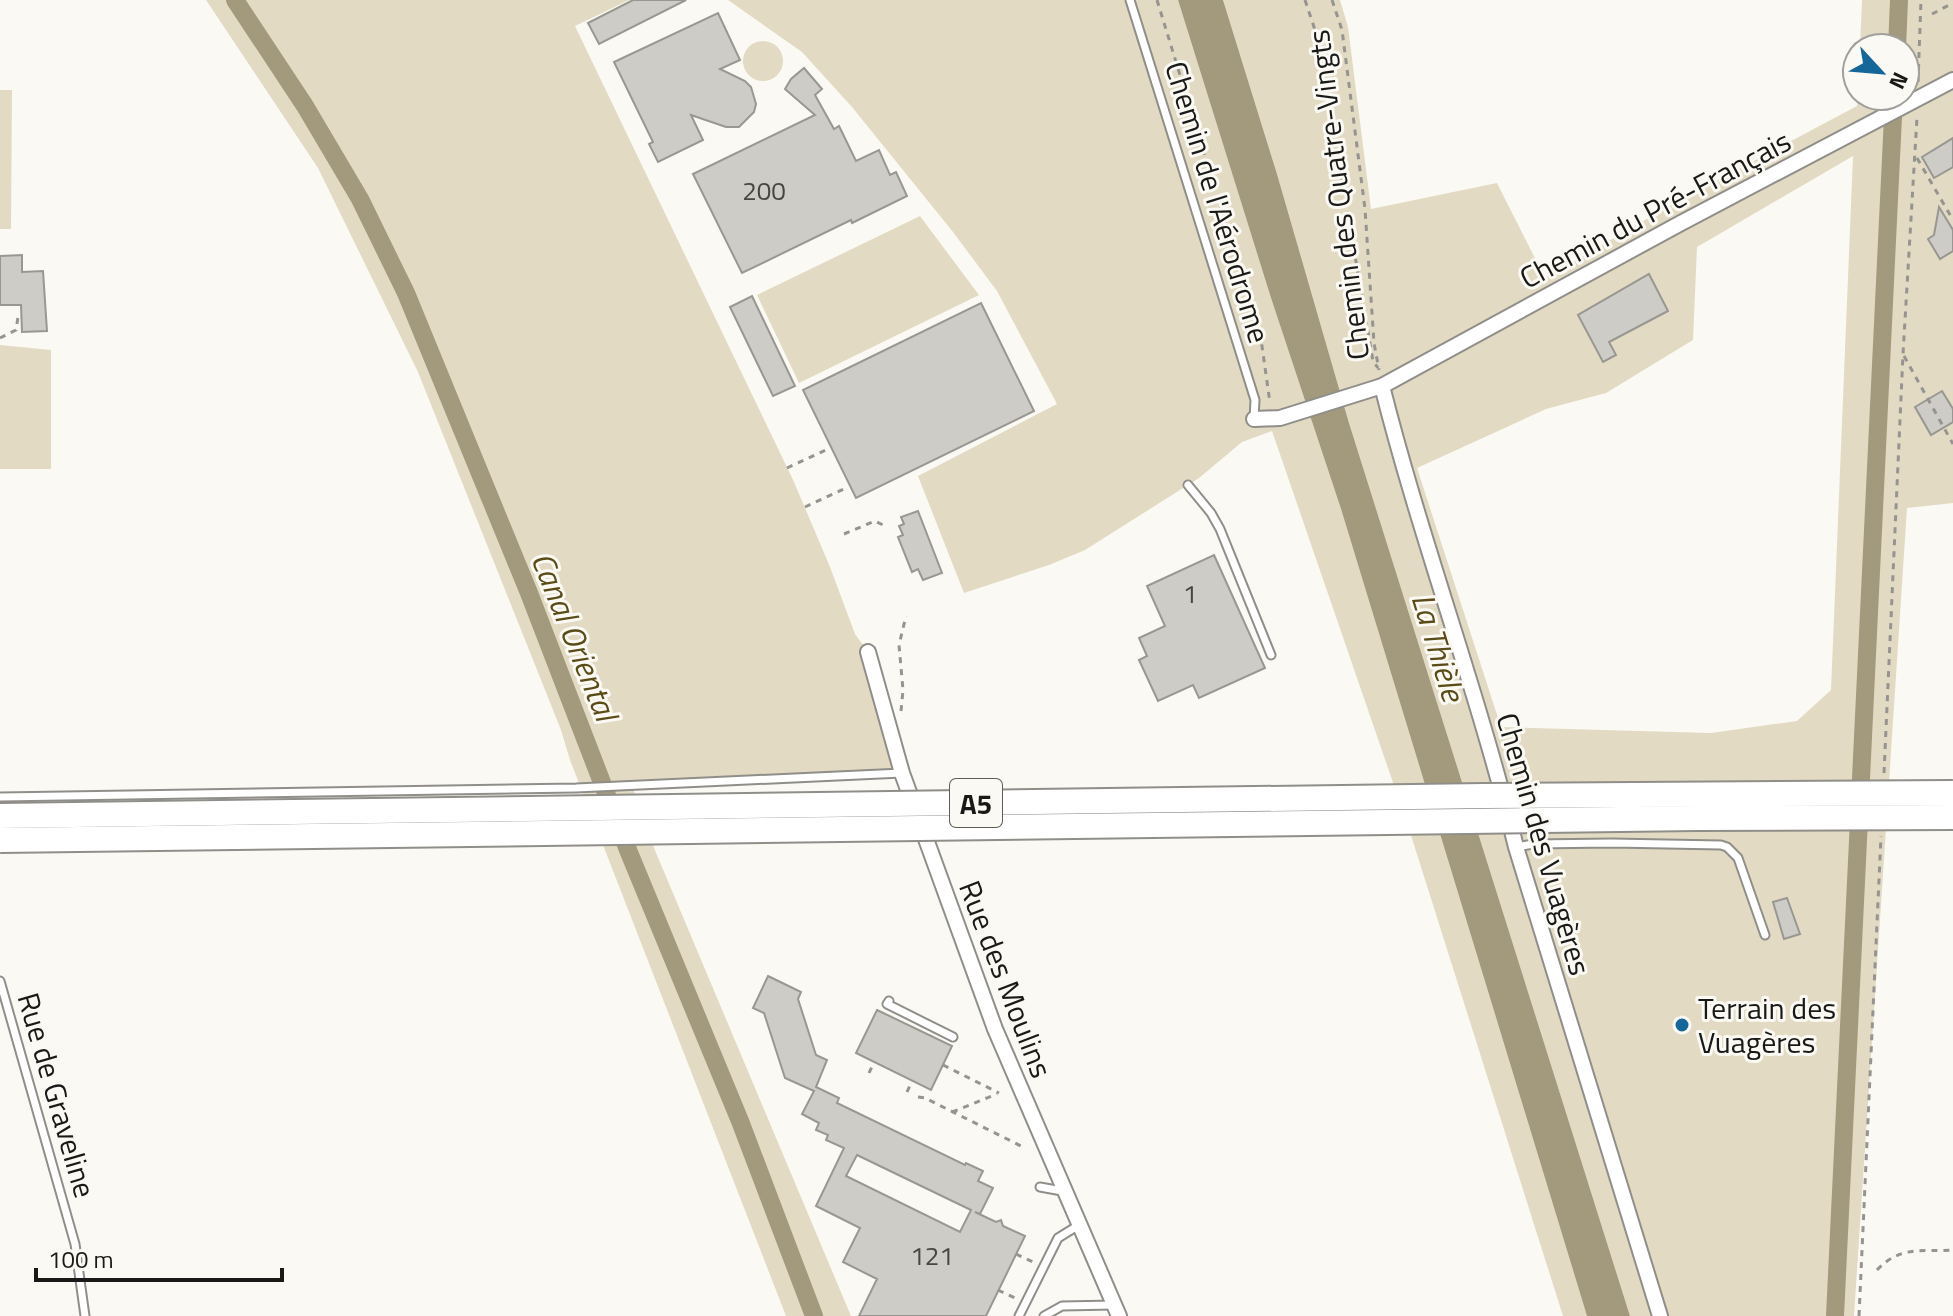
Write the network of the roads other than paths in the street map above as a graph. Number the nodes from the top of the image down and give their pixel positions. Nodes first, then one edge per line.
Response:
1 (1130, 0) edge
2 (1953, 80) edge
3 (1376, 388) junction
4 (1254, 419) joint
5 (1188, 485) dead end
6 (868, 652) dead end
7 (1271, 655) dead end
8 (902, 773) junction
9 (1953, 793) edge
10 (0, 797) edge
11 (0, 816) edge
12 (1953, 817) edge
13 (0, 840) edge
14 (1516, 847) junction
15 (1765, 935) dead end
16 (0, 981) edge
17 (889, 1001) dead end
18 (953, 1037) dead end
19 (1040, 1187) dead end
20 (1065, 1191) junction
21 (1079, 1225) junction
22 (1117, 1310) edge
23 (85, 1316) edge
24 (1019, 1316) edge
25 (1044, 1316) edge
26 (1660, 1316) edge

1 - 4 lane, Chemin de l'Aérodrome
2 - 3 street, Chemin du Pré-Français
3 - 4 street, Chemin du Pré-Français
3 - 14 street, Chemin des Vuagères
5 - 7 lane
6 - 8 street, Rue des Moulins
8 - 10 lane
8 - 20 street, Rue des Moulins
9 - 11 highway, A5, bridge
12 - 13 highway, A5, bridge
14 - 15 lane
14 - 26 street, Chemin des Vuagères
16 - 23 lane, Rue de Graveline
17 - 18 lane
19 - 20 lane
20 - 21 street, Rue des Moulins
21 - 22 street, Rue des Moulins
21 - 24 lane
22 - 25 lane

